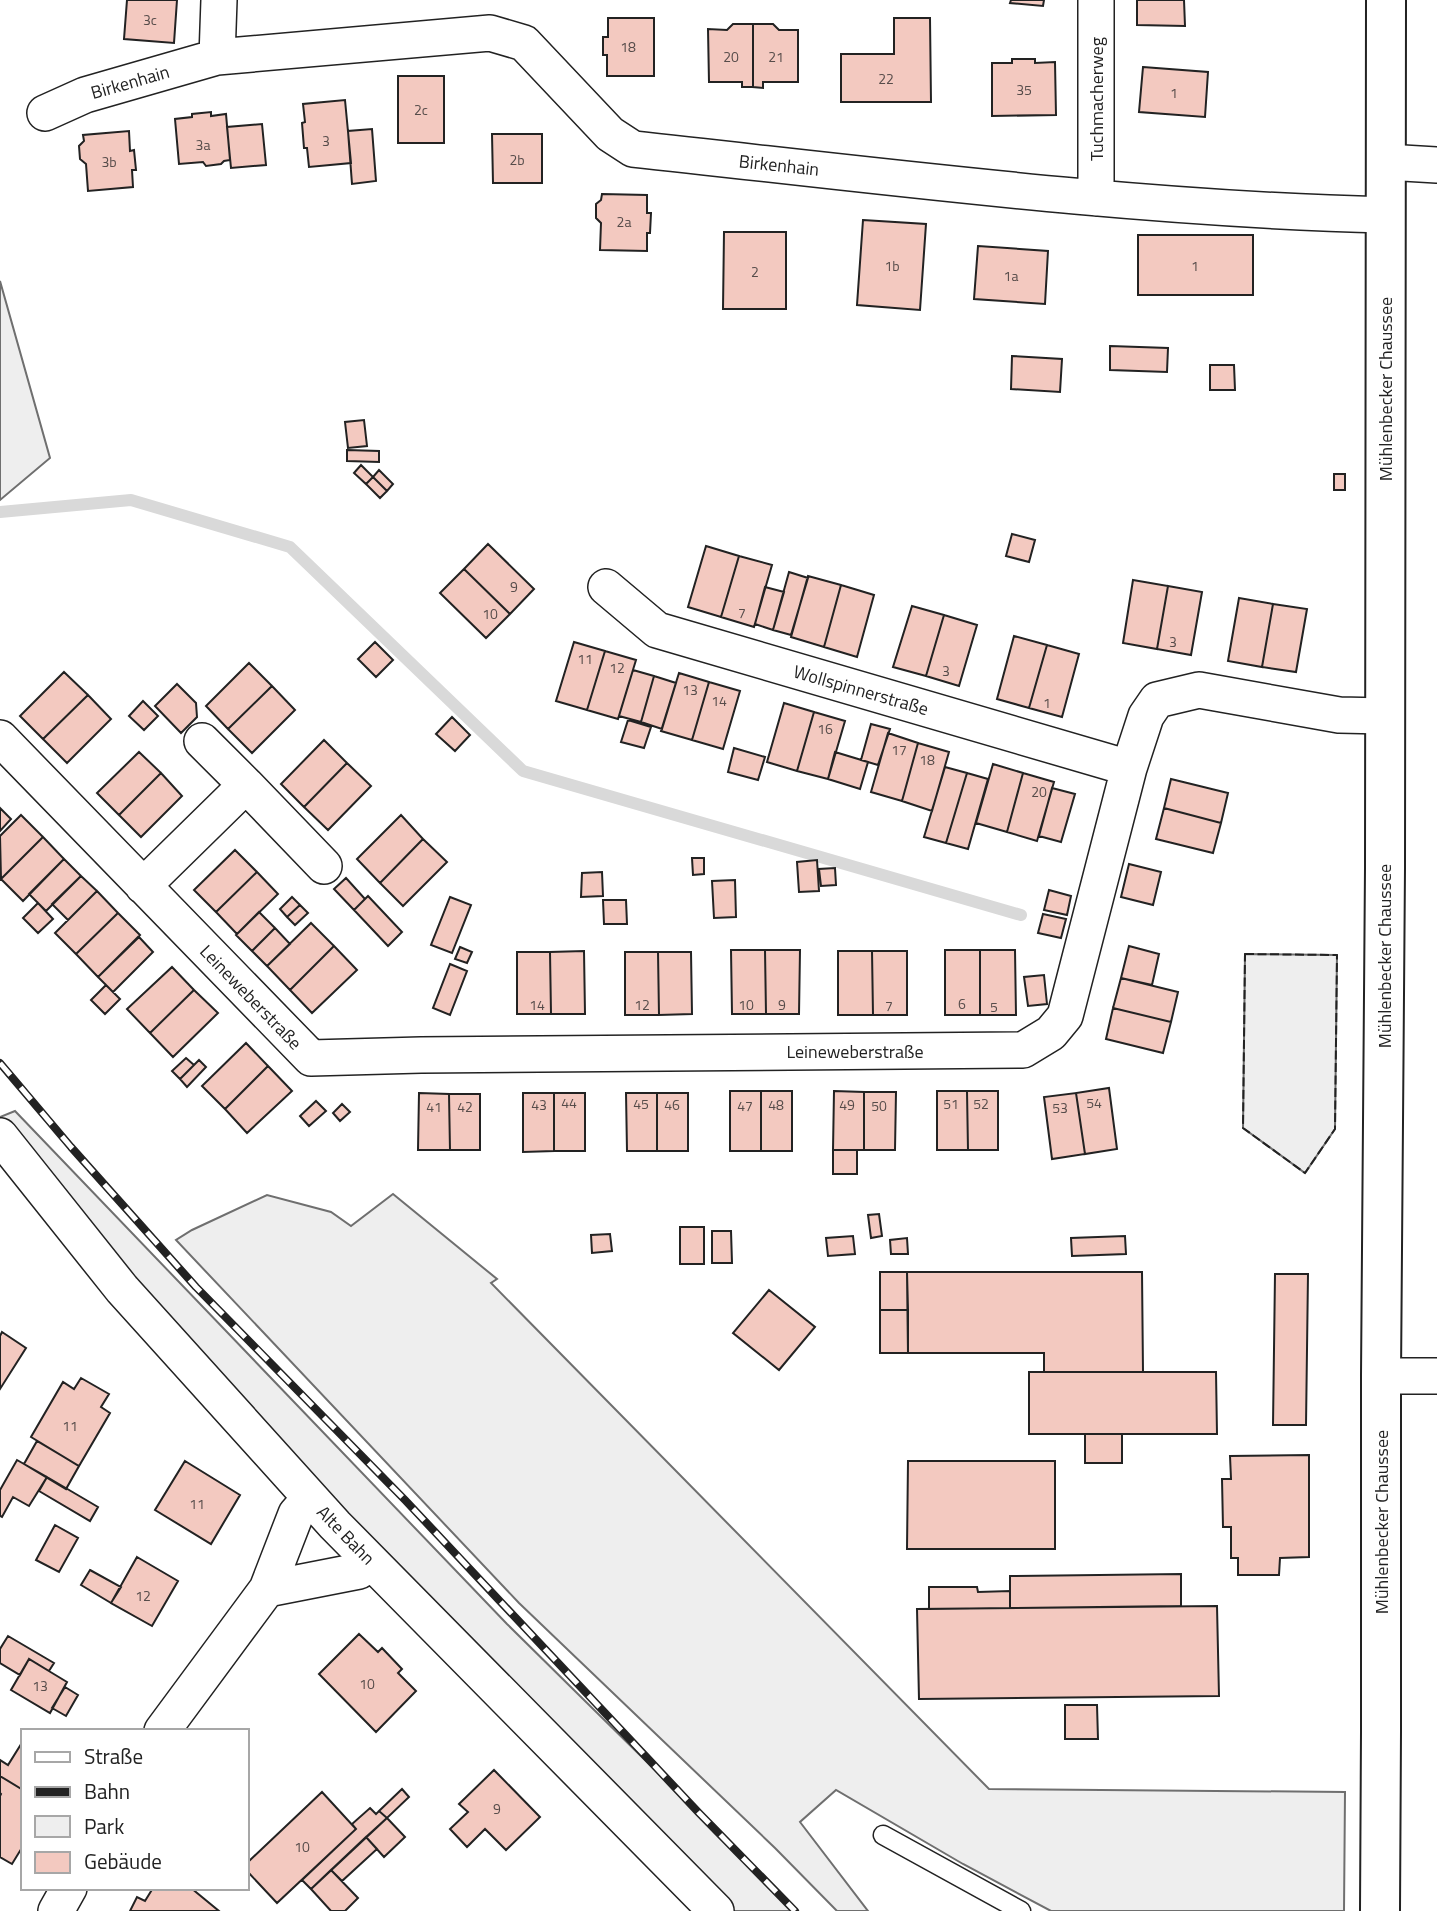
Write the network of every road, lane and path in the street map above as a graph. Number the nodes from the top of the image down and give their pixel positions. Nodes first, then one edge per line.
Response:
1 (219, 0) edge
2 (1096, 0) edge
3 (1386, 0) edge
4 (217, 57) junction
5 (45, 113) dead end
6 (1385, 162) junction
7 (1437, 165) edge
8 (1096, 198) junction
9 (1386, 215) junction
10 (606, 587) dead end
11 (1385, 716) junction
12 (0, 738) edge
13 (202, 741) dead end
14 (1129, 768) junction
15 (246, 785) junction
16 (324, 866) dead end
17 (143, 886) junction
18 (0, 1136) edge
19 (1381, 1376) junction
20 (1437, 1376) edge
21 (310, 1498) junction
22 (371, 1562) junction
23 (267, 1589) junction
24 (163, 1729) edge
25 (883, 1835) dead end
26 (68, 1890) edge
27 (56, 1911) edge
28 (716, 1911) edge
29 (1021, 1911) edge
30 (1380, 1911) edge

1 - 4 street
2 - 8 street, Tuchmacherweg
3 - 6 main road, Mühlenbecker Chaussee
4 - 5 street, Birkenhain
4 - 8 street, Birkenhain
6 - 7 street
6 - 9 main road, Mühlenbecker Chaussee
8 - 9 street, Birkenhain
9 - 11 main road, Mühlenbecker Chaussee
10 - 14 street, Wollspinnerstraße
11 - 14 street, Leineweberstraße
11 - 19 main road, Mühlenbecker Chaussee
12 - 17 street, Leineweberstraße
13 - 15 street
14 - 17 street, Leineweberstraße
15 - 16 street
15 - 17 street
18 - 21 street, Alte Bahn
19 - 20 street
19 - 30 main road, Mühlenbecker Chaussee
21 - 22 street, Alte Bahn
21 - 23 street
22 - 23 street
22 - 28 street, Alte Bahn
23 - 24 street
25 - 29 lane
26 - 27 street

